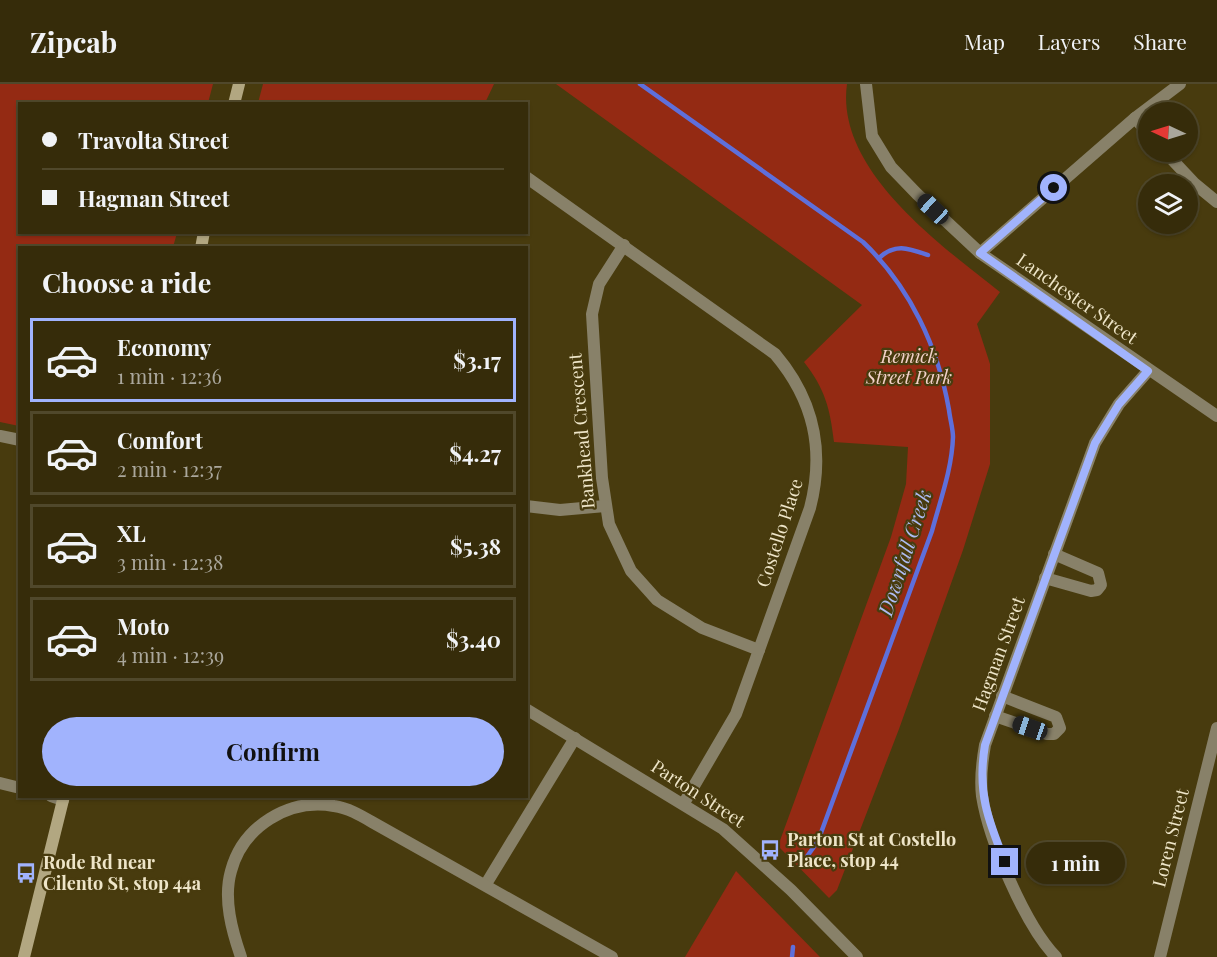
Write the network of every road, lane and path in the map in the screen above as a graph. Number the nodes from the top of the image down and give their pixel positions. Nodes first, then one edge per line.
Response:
1 (239, 84) edge
2 (866, 84) edge
3 (1179, 84) edge
4 (234, 102) edge
5 (1135, 118) junction
6 (1138, 121) edge
7 (1174, 162) edge
8 (528, 178) edge
9 (1217, 202) edge
10 (624, 245) junction
11 (980, 253) junction
12 (1148, 371) junction
13 (1217, 416) edge
14 (0, 436) edge
15 (18, 440) edge
16 (528, 506) edge
17 (605, 506) junction
18 (1054, 554) junction
19 (1045, 578) junction
20 (759, 650) junction
21 (1002, 696) junction
22 (528, 710) edge
23 (995, 716) junction
24 (1217, 728) edge
25 (575, 738) junction
26 (0, 783) edge
27 (18, 788) edge
28 (60, 798) edge
29 (684, 803) junction
30 (486, 884) junction
31 (24, 957) edge
32 (241, 957) edge
33 (612, 957) edge
34 (857, 957) edge
35 (1056, 957) edge
36 (1160, 957) edge

1 - 4 main road
2 - 11 street, Lanchester Street
3 - 5 street
5 - 6 street
5 - 11 street
7 - 9 street
8 - 10 street, Costello Place
10 - 17 street, Bankhead Crescent
10 - 20 street, Costello Place
11 - 12 street, Lanchester Street
12 - 13 street, Lanchester Street
12 - 18 street, Hagman Street
14 - 15 street
16 - 17 street
17 - 20 street, Bankhead Crescent
18 - 19 street, Hagman Street
18 - 19 street
19 - 21 street, Hagman Street
20 - 29 street, Costello Place
21 - 23 street, Hagman Street
21 - 23 street
22 - 25 street, Parton Street
23 - 35 street, Hagman Street
24 - 36 street, Loren Street
25 - 29 street, Parton Street
25 - 30 street
26 - 27 street
28 - 31 main road
29 - 34 street, Parton Street
30 - 32 street
30 - 33 street

